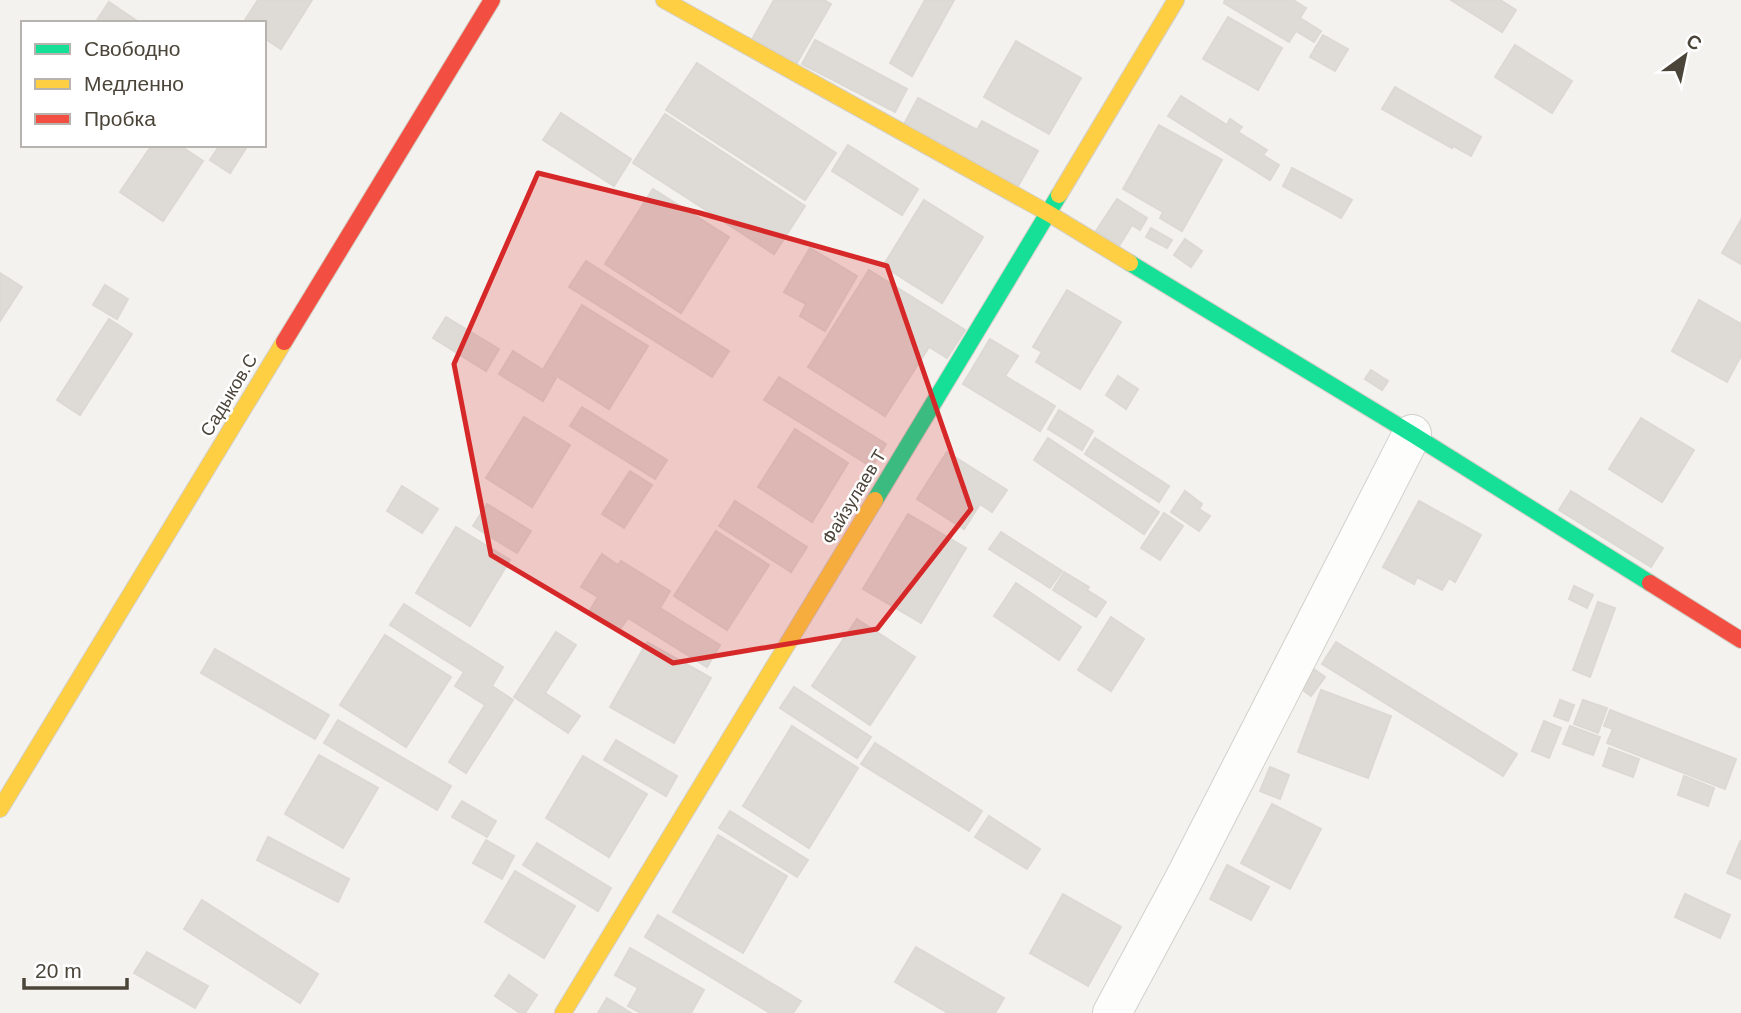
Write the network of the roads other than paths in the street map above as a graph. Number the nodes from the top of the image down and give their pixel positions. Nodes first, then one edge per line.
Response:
1 (492, 0) edge
2 (664, 0) edge
3 (1177, 0) edge
4 (1048, 213) junction
5 (1412, 434) junction
6 (1741, 640) edge
7 (0, 809) edge
8 (563, 1013) edge
9 (1112, 1013) edge

1 - 7 street, Садыков.С
2 - 4 street
3 - 4 street, Файзулаев Т
4 - 5 street
4 - 8 street, Файзулаев Т
5 - 6 street
5 - 9 street

